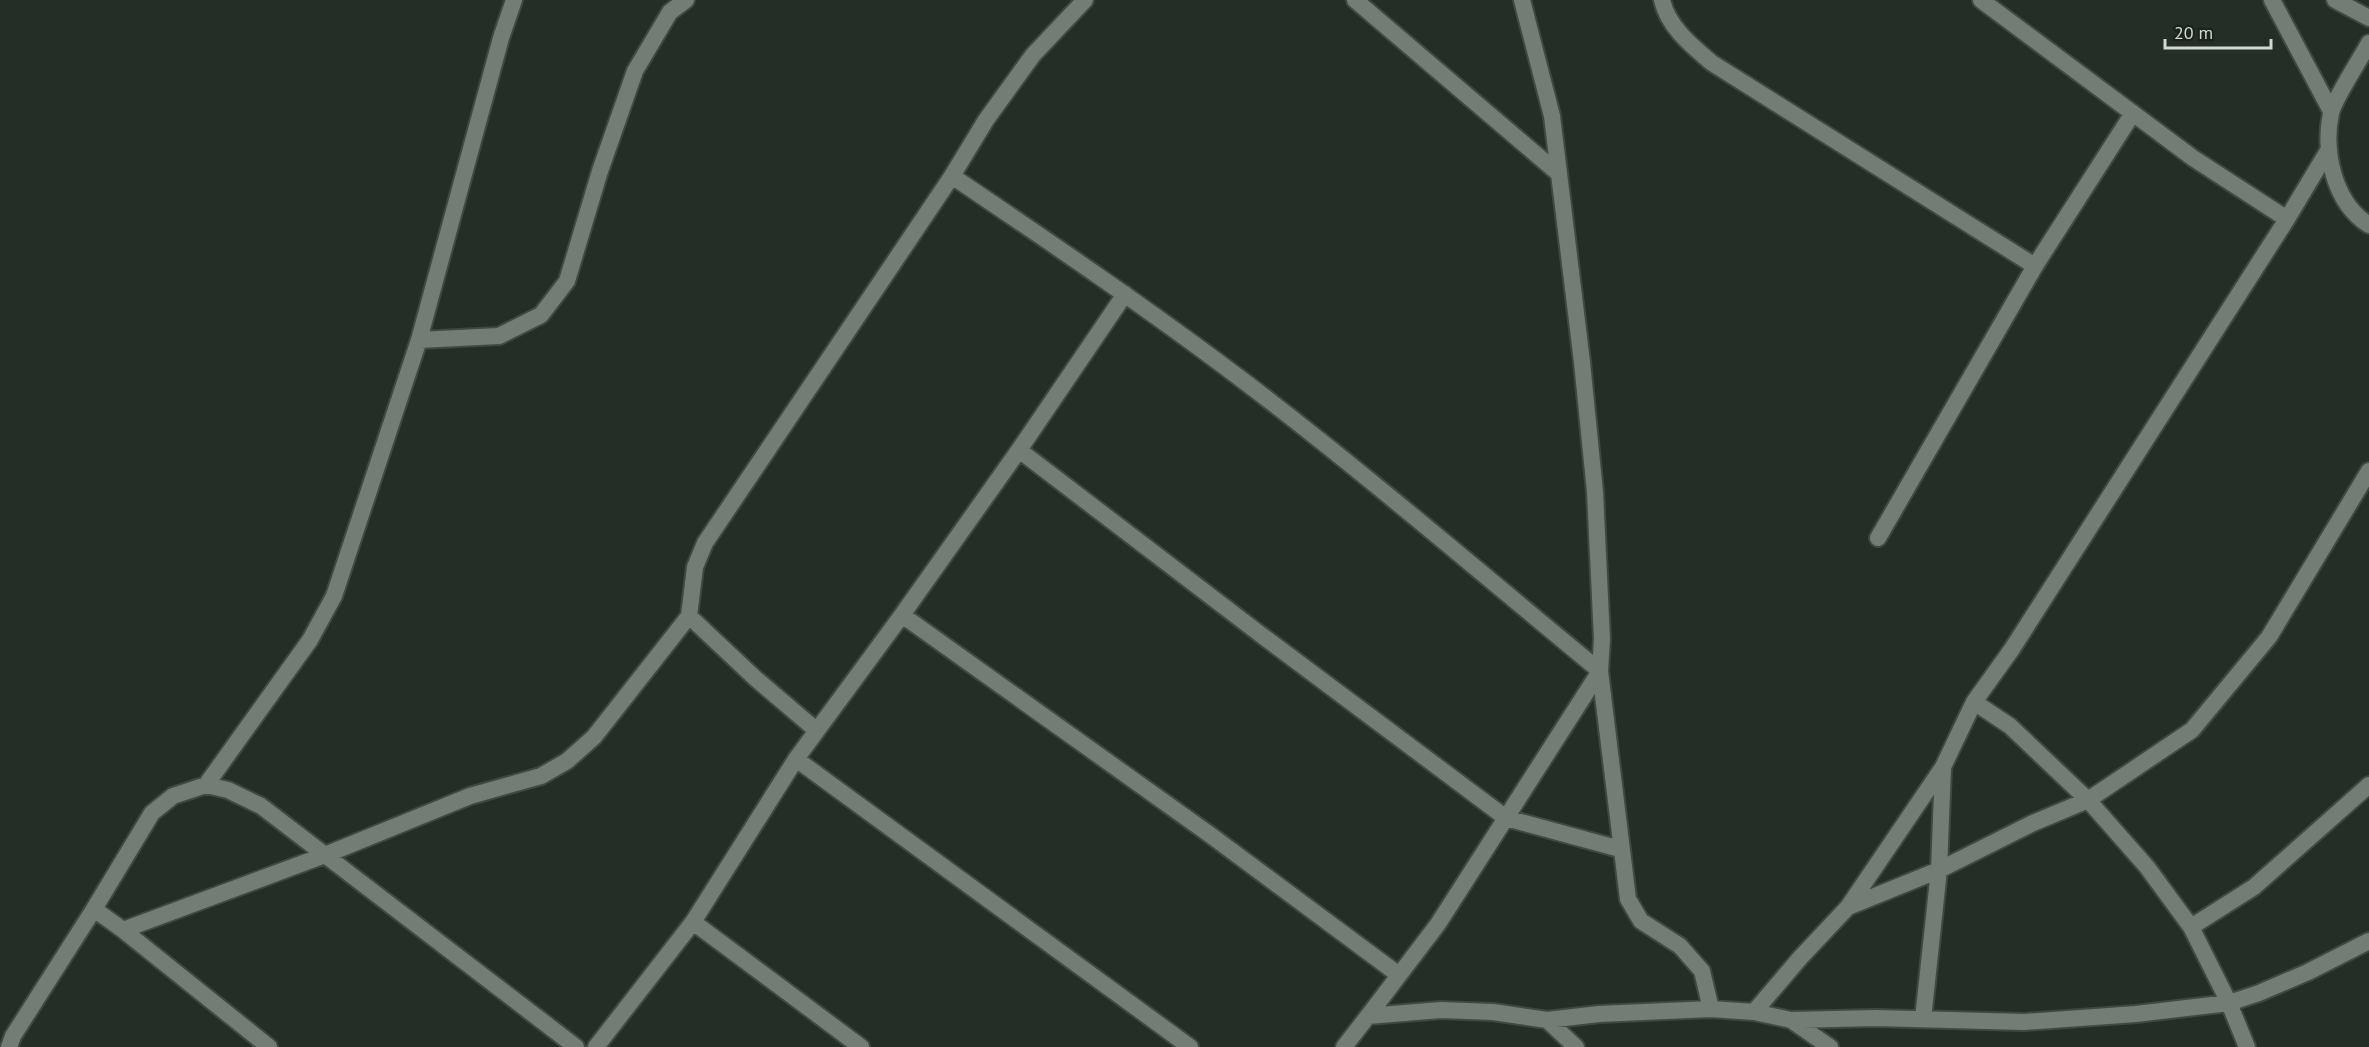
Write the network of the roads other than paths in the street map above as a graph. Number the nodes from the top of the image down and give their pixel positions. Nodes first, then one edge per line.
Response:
1 (514, 0) edge
2 (686, 0) edge
3 (1086, 0) edge
4 (1355, 0) edge
5 (1522, 0) edge
6 (1662, 0) edge
7 (1981, 0) edge
8 (2272, 0) edge
9 (2335, 0) edge
10 (2369, 18) edge
11 (2369, 43) edge
12 (2331, 111) junction
13 (2133, 114) junction
14 (2329, 149) junction
15 (1558, 173) junction
16 (952, 176) junction
17 (2287, 219) junction
18 (2369, 225) edge
19 (2035, 266) junction
20 (1125, 294) junction
21 (419, 340) junction
22 (1019, 450) junction
23 (2369, 471) edge
24 (1878, 538) dead end
25 (902, 615) junction
26 (690, 616) junction
27 (1600, 671) junction
28 (1974, 702) junction
29 (816, 730) junction
30 (796, 759) junction
31 (1943, 767) junction
32 (206, 785) junction
33 (2369, 785) edge
34 (2088, 800) junction
35 (1506, 818) junction
36 (1620, 849) junction
37 (325, 855) junction
38 (1940, 870) junction
39 (1848, 907) junction
40 (94, 909) junction
41 (693, 922) junction
42 (2191, 927) junction
43 (123, 930) junction
44 (2369, 941) edge
45 (1399, 975) junction
46 (2229, 1003) junction
47 (1711, 1009) junction
48 (1754, 1012) junction
49 (1368, 1016) junction
50 (1923, 1019) junction
51 (1547, 1020) junction
52 (1791, 1020) junction
53 (9, 1047) edge
54 (268, 1047) edge
55 (576, 1047) edge
56 (596, 1047) edge
57 (861, 1047) edge
58 (1190, 1047) edge
59 (1344, 1047) edge
60 (1576, 1047) edge
61 (1830, 1047) edge
62 (2247, 1047) edge

1 - 21 street
2 - 21 street
3 - 16 street
4 - 15 street
5 - 15 street
6 - 19 street
7 - 13 street
8 - 12 street
9 - 10 street
11 - 12 street
12 - 14 street
13 - 17 street
13 - 19 street
14 - 17 street
14 - 18 street
15 - 27 street
16 - 20 street
16 - 26 street
17 - 28 street
19 - 24 street
20 - 22 street
20 - 27 street
21 - 32 street
22 - 25 street
22 - 35 street
23 - 34 street
25 - 29 street
25 - 45 street
26 - 29 street
26 - 37 street
27 - 35 street
27 - 36 street
28 - 31 street
28 - 34 street
29 - 30 street
30 - 41 street
30 - 58 street
31 - 38 street
31 - 39 street
32 - 37 street
32 - 40 street
33 - 42 street
34 - 38 street
34 - 42 street
35 - 36 street
35 - 45 street
36 - 47 street
37 - 43 street
37 - 55 street
38 - 39 street
38 - 50 street
39 - 48 street
40 - 43 street
40 - 53 street
41 - 56 street
41 - 57 street
42 - 46 street
43 - 54 street
44 - 46 street
45 - 49 street
46 - 50 street
46 - 62 street
47 - 48 street
47 - 51 street
48 - 52 street
49 - 51 street
49 - 59 street
50 - 52 street
51 - 60 street
52 - 61 street

